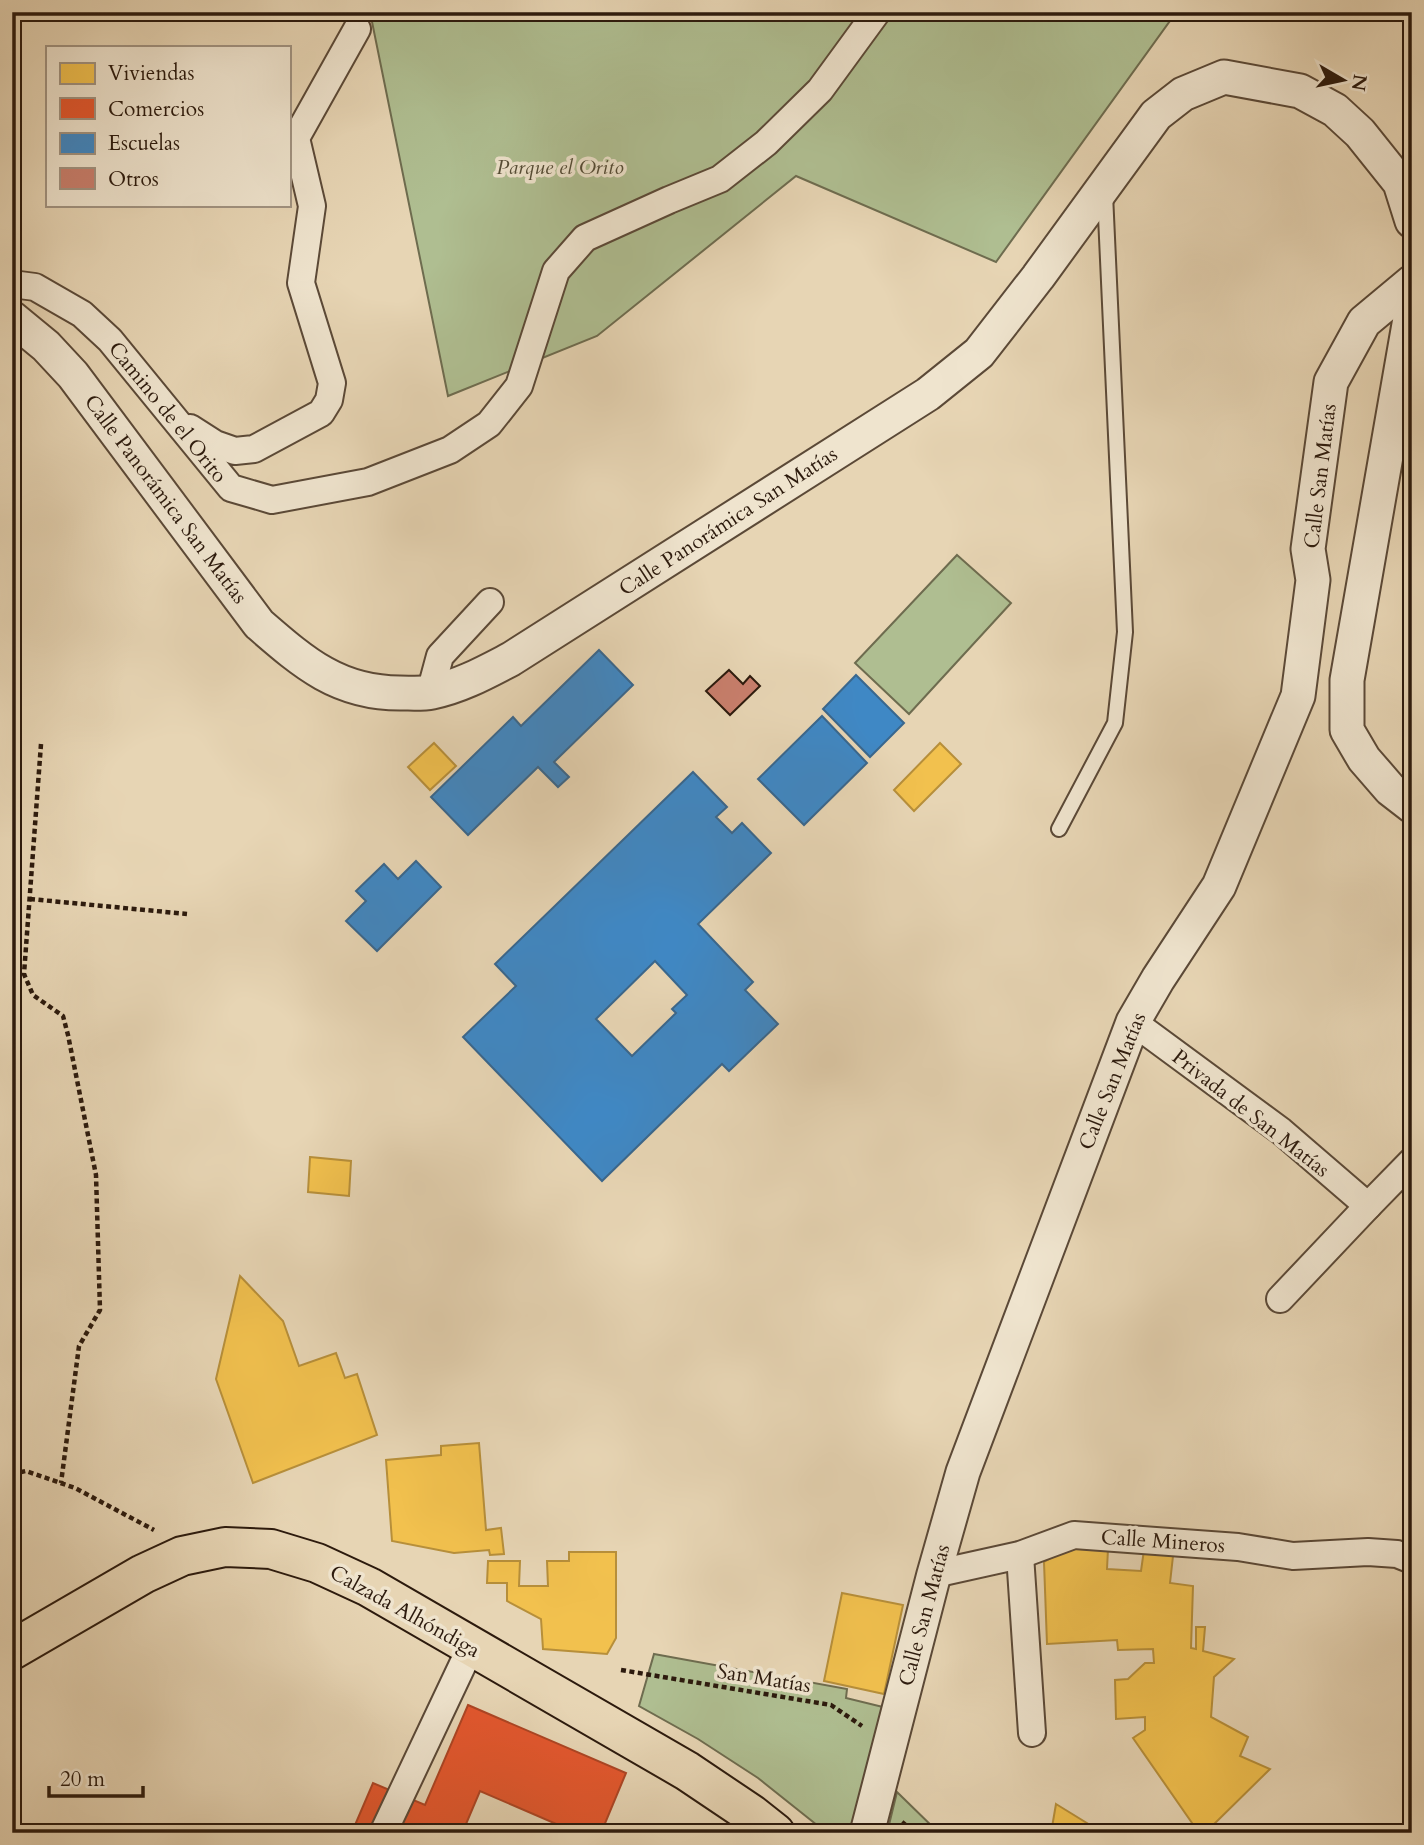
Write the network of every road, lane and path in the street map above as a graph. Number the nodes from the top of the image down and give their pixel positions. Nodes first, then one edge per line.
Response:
1 (877, 12) edge
2 (357, 29) dead end
3 (1105, 185) junction
4 (1412, 221) edge
5 (1412, 282) edge
6 (12, 284) edge
7 (1412, 307) edge
8 (12, 318) edge
9 (171, 416) junction
10 (490, 602) dead end
11 (430, 693) junction
12 (41, 744) dead end
13 (1412, 806) edge
14 (1059, 829) dead end
15 (30, 899) junction
16 (187, 914) dead end
17 (1133, 1022) junction
18 (1412, 1161) edge
19 (1368, 1206) junction
20 (1280, 1299) dead end
21 (12, 1474) edge
22 (61, 1483) junction
23 (161, 1533) dead end
24 (1020, 1555) junction
25 (1404, 1557) edge
26 (934, 1574) junction
27 (471, 1647) junction
28 (12, 1650) edge
29 (621, 1670) dead end
30 (1032, 1733) dead end
31 (890, 1745) junction
32 (383, 1833) edge
33 (775, 1833) edge
34 (867, 1833) edge

1 - 9 street, Camino de el Orito
2 - 9 street
3 - 4 street, Calle Panorámica San Matías
3 - 11 street, Calle Panorámica San Matías
3 - 14 lane
5 - 17 street, Calle San Matías
6 - 9 street, Camino de el Orito
7 - 13 street
8 - 11 street, Calle Panorámica San Matías
10 - 11 street
12 - 15 path
15 - 16 path
15 - 22 path
17 - 19 street, Privada de San Matías
17 - 26 street, Calle San Matías
18 - 19 street
19 - 20 street
21 - 22 path
22 - 23 path
24 - 25 street, Calle Mineros
24 - 26 street, Calle Mineros
24 - 30 street
26 - 31 street, Calle San Matías
27 - 28 main road, Calzada Alhóndiga
27 - 32 street
27 - 33 main road, Calzada Alhóndiga
29 - 31 path, San Matías
31 - 34 street, Calle San Matías

